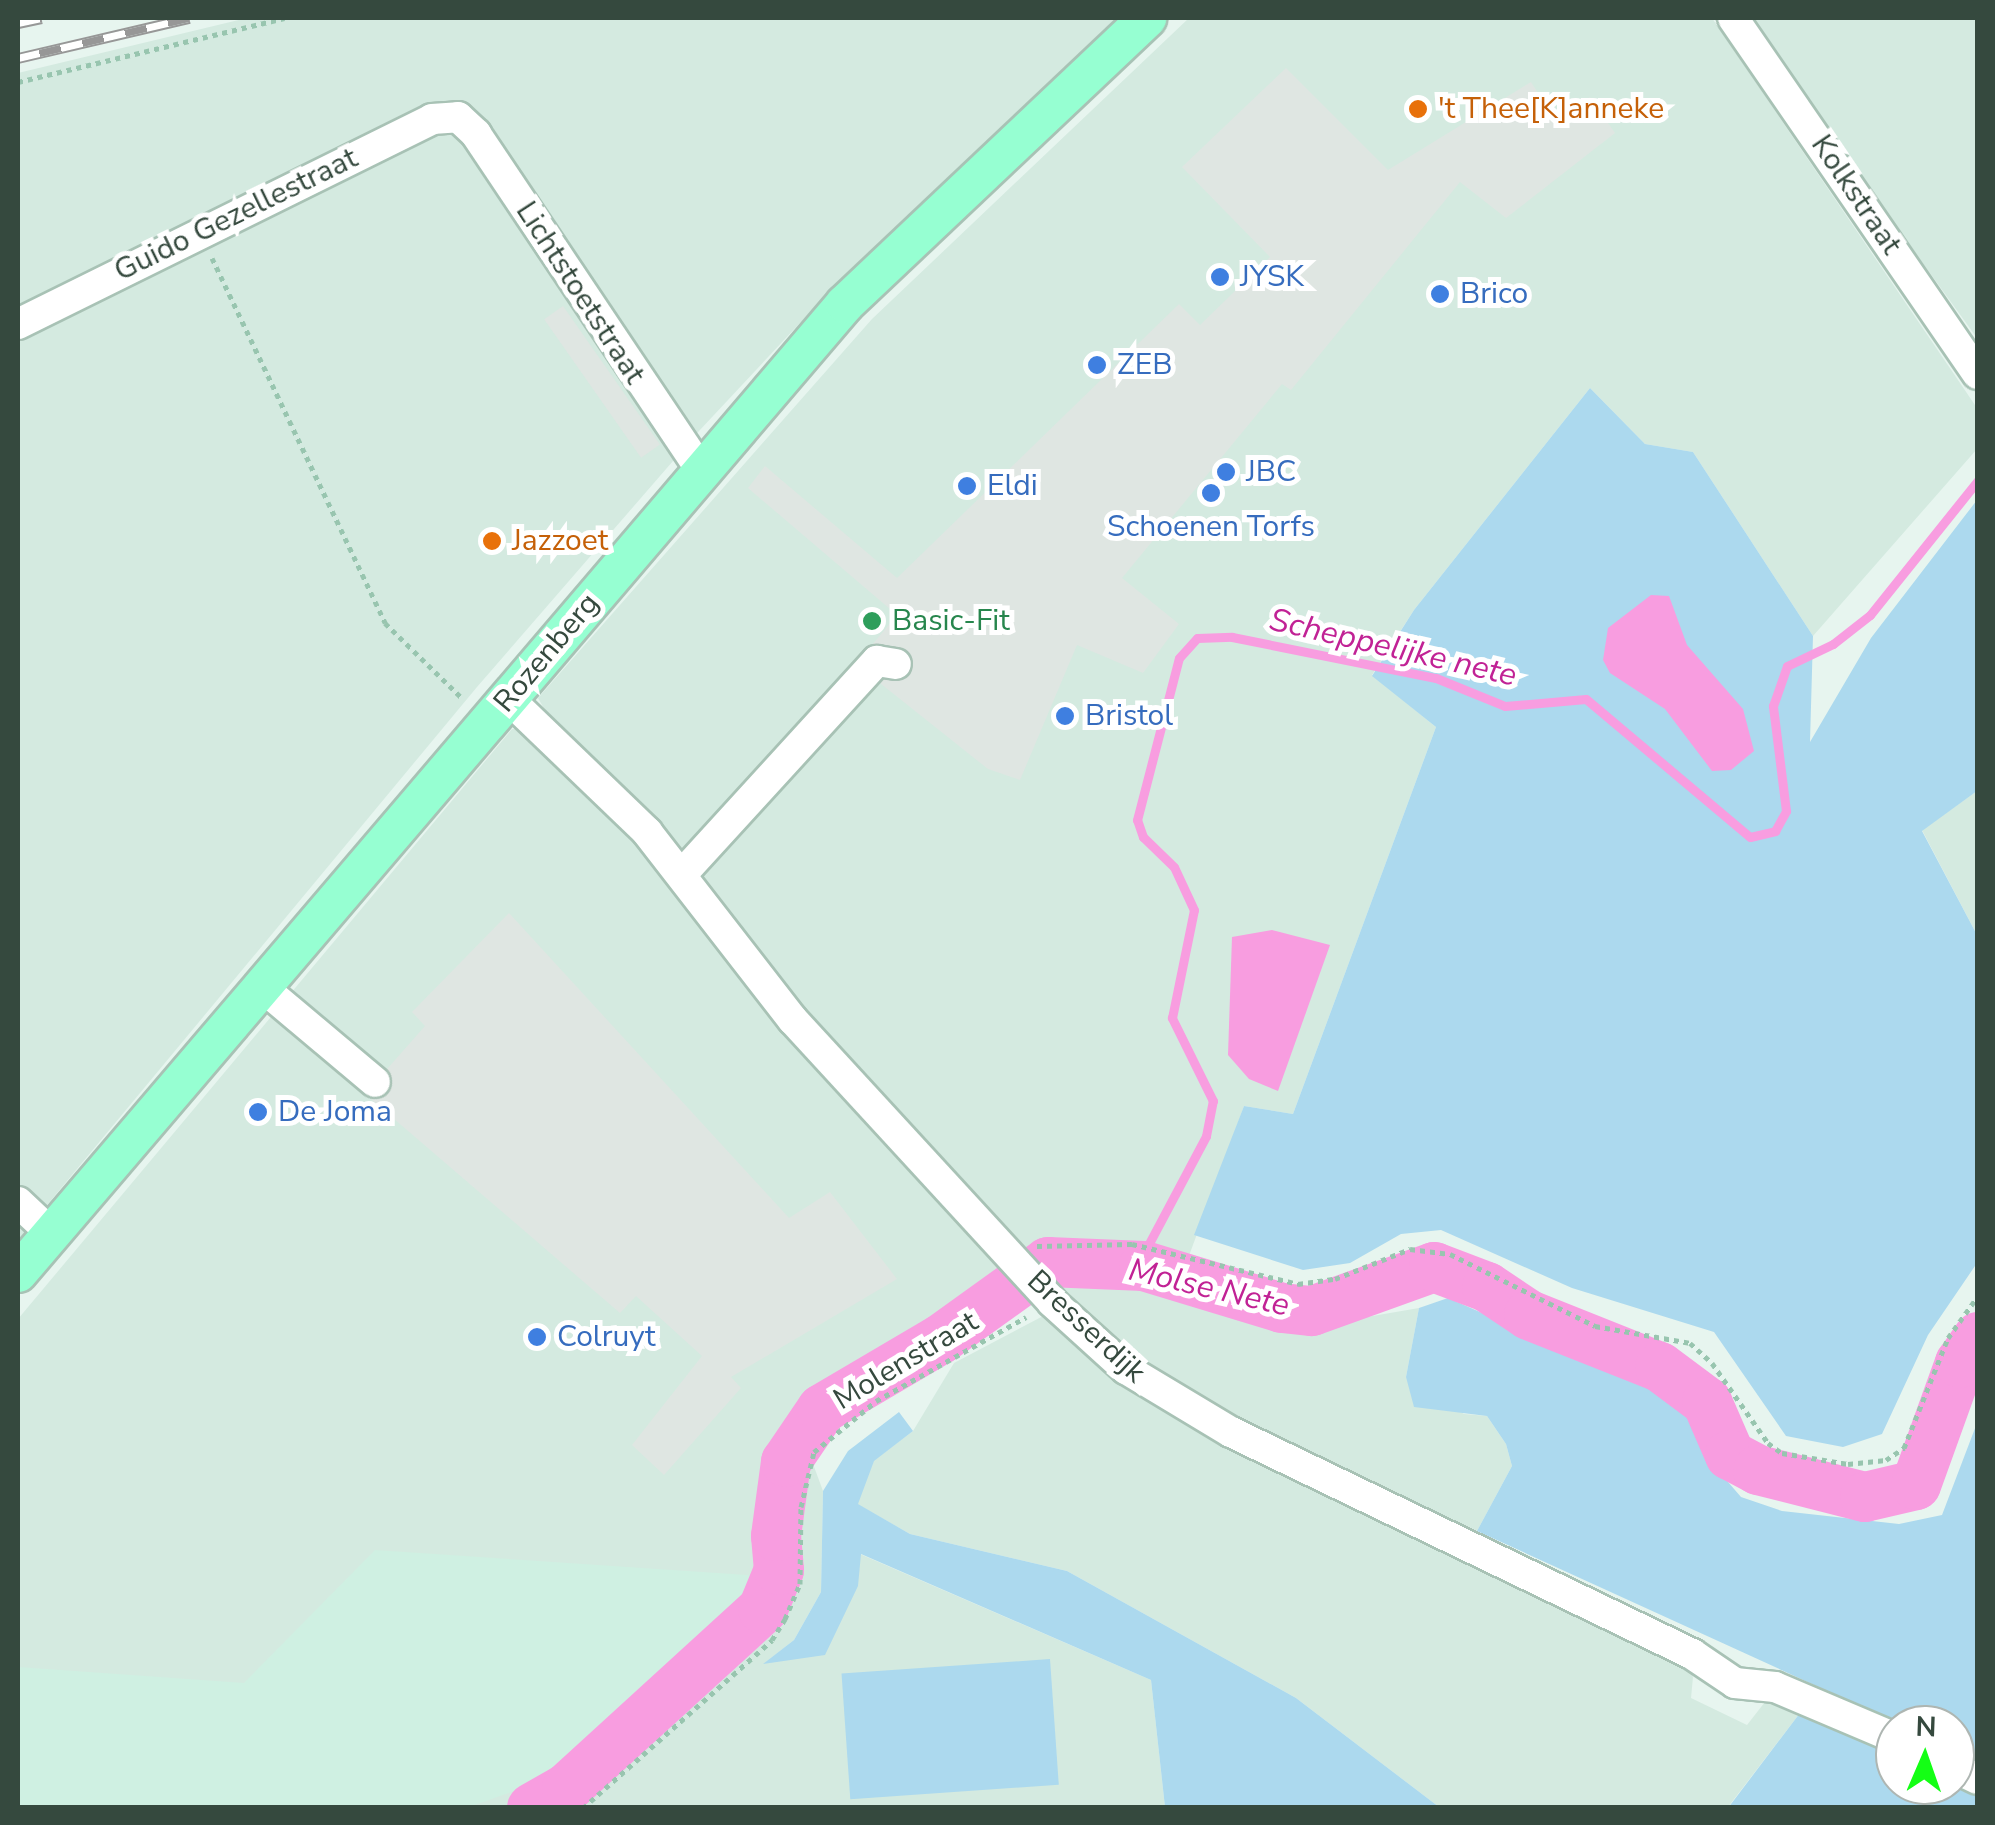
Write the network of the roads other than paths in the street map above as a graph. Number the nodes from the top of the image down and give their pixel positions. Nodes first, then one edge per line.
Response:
1 (1148, 18) edge
2 (1733, 18) edge
3 (458, 117) joint
4 (18, 324) edge
5 (1978, 374) edge
6 (701, 470) junction
7 (896, 664) dead end
8 (499, 710) junction
9 (684, 872) junction
10 (263, 988) junction
11 (375, 1082) dead end
12 (18, 1202) edge
13 (52, 1234) junction
14 (18, 1273) edge
15 (1875, 1730) edge

1 - 6 main road, Rozenberg
2 - 5 street, Kolkstraat
3 - 4 street, Guido Gezellestraat
3 - 6 street, Lichtstoetstraat
6 - 8 main road, Rozenberg
7 - 9 street
8 - 9 street, Bresserdijk
8 - 10 main road, Rozenberg
9 - 15 street, Bresserdijk
10 - 11 street
10 - 13 main road, Rozenberg
12 - 13 street
13 - 14 main road, Rozenberg

